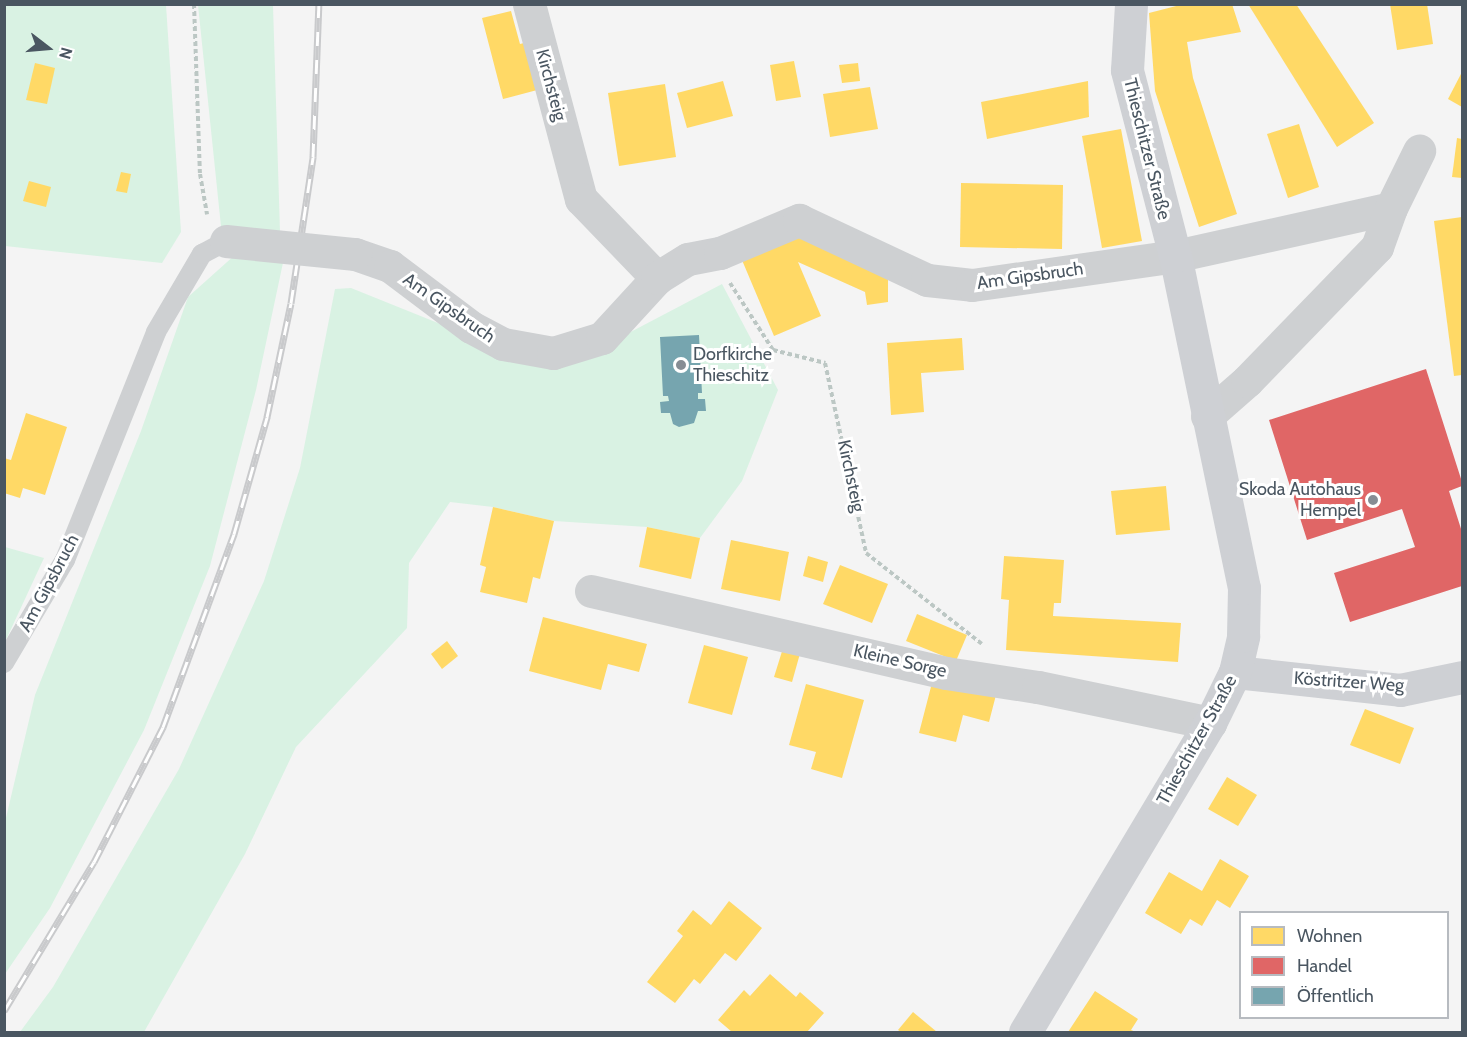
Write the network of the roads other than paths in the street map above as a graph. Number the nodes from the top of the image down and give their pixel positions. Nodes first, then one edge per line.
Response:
1 (529, 4) edge
2 (1131, 4) edge
3 (1419, 151) dead end
4 (1391, 208) junction
5 (221, 243) joint
6 (1174, 256) junction
7 (657, 278) junction
8 (1207, 416) junction
9 (591, 591) dead end
10 (4, 663) edge
11 (1235, 672) junction
12 (1462, 677) edge
13 (1210, 723) junction
14 (1025, 1032) edge

1 - 7 street, Kirchsteig
2 - 6 main road, Thieschitzer Straße
3 - 4 street
4 - 6 street
4 - 8 street
5 - 7 street, Am Gipsbruch, bridge
5 - 10 lane, Am Gipsbruch
6 - 7 street, Am Gipsbruch
6 - 8 main road, Thieschitzer Straße
8 - 11 main road, Thieschitzer Straße
9 - 13 street, Kleine Sorge
11 - 12 main road, Köstritzer Weg
11 - 13 main road, Thieschitzer Straße
13 - 14 main road, Thieschitzer Straße

